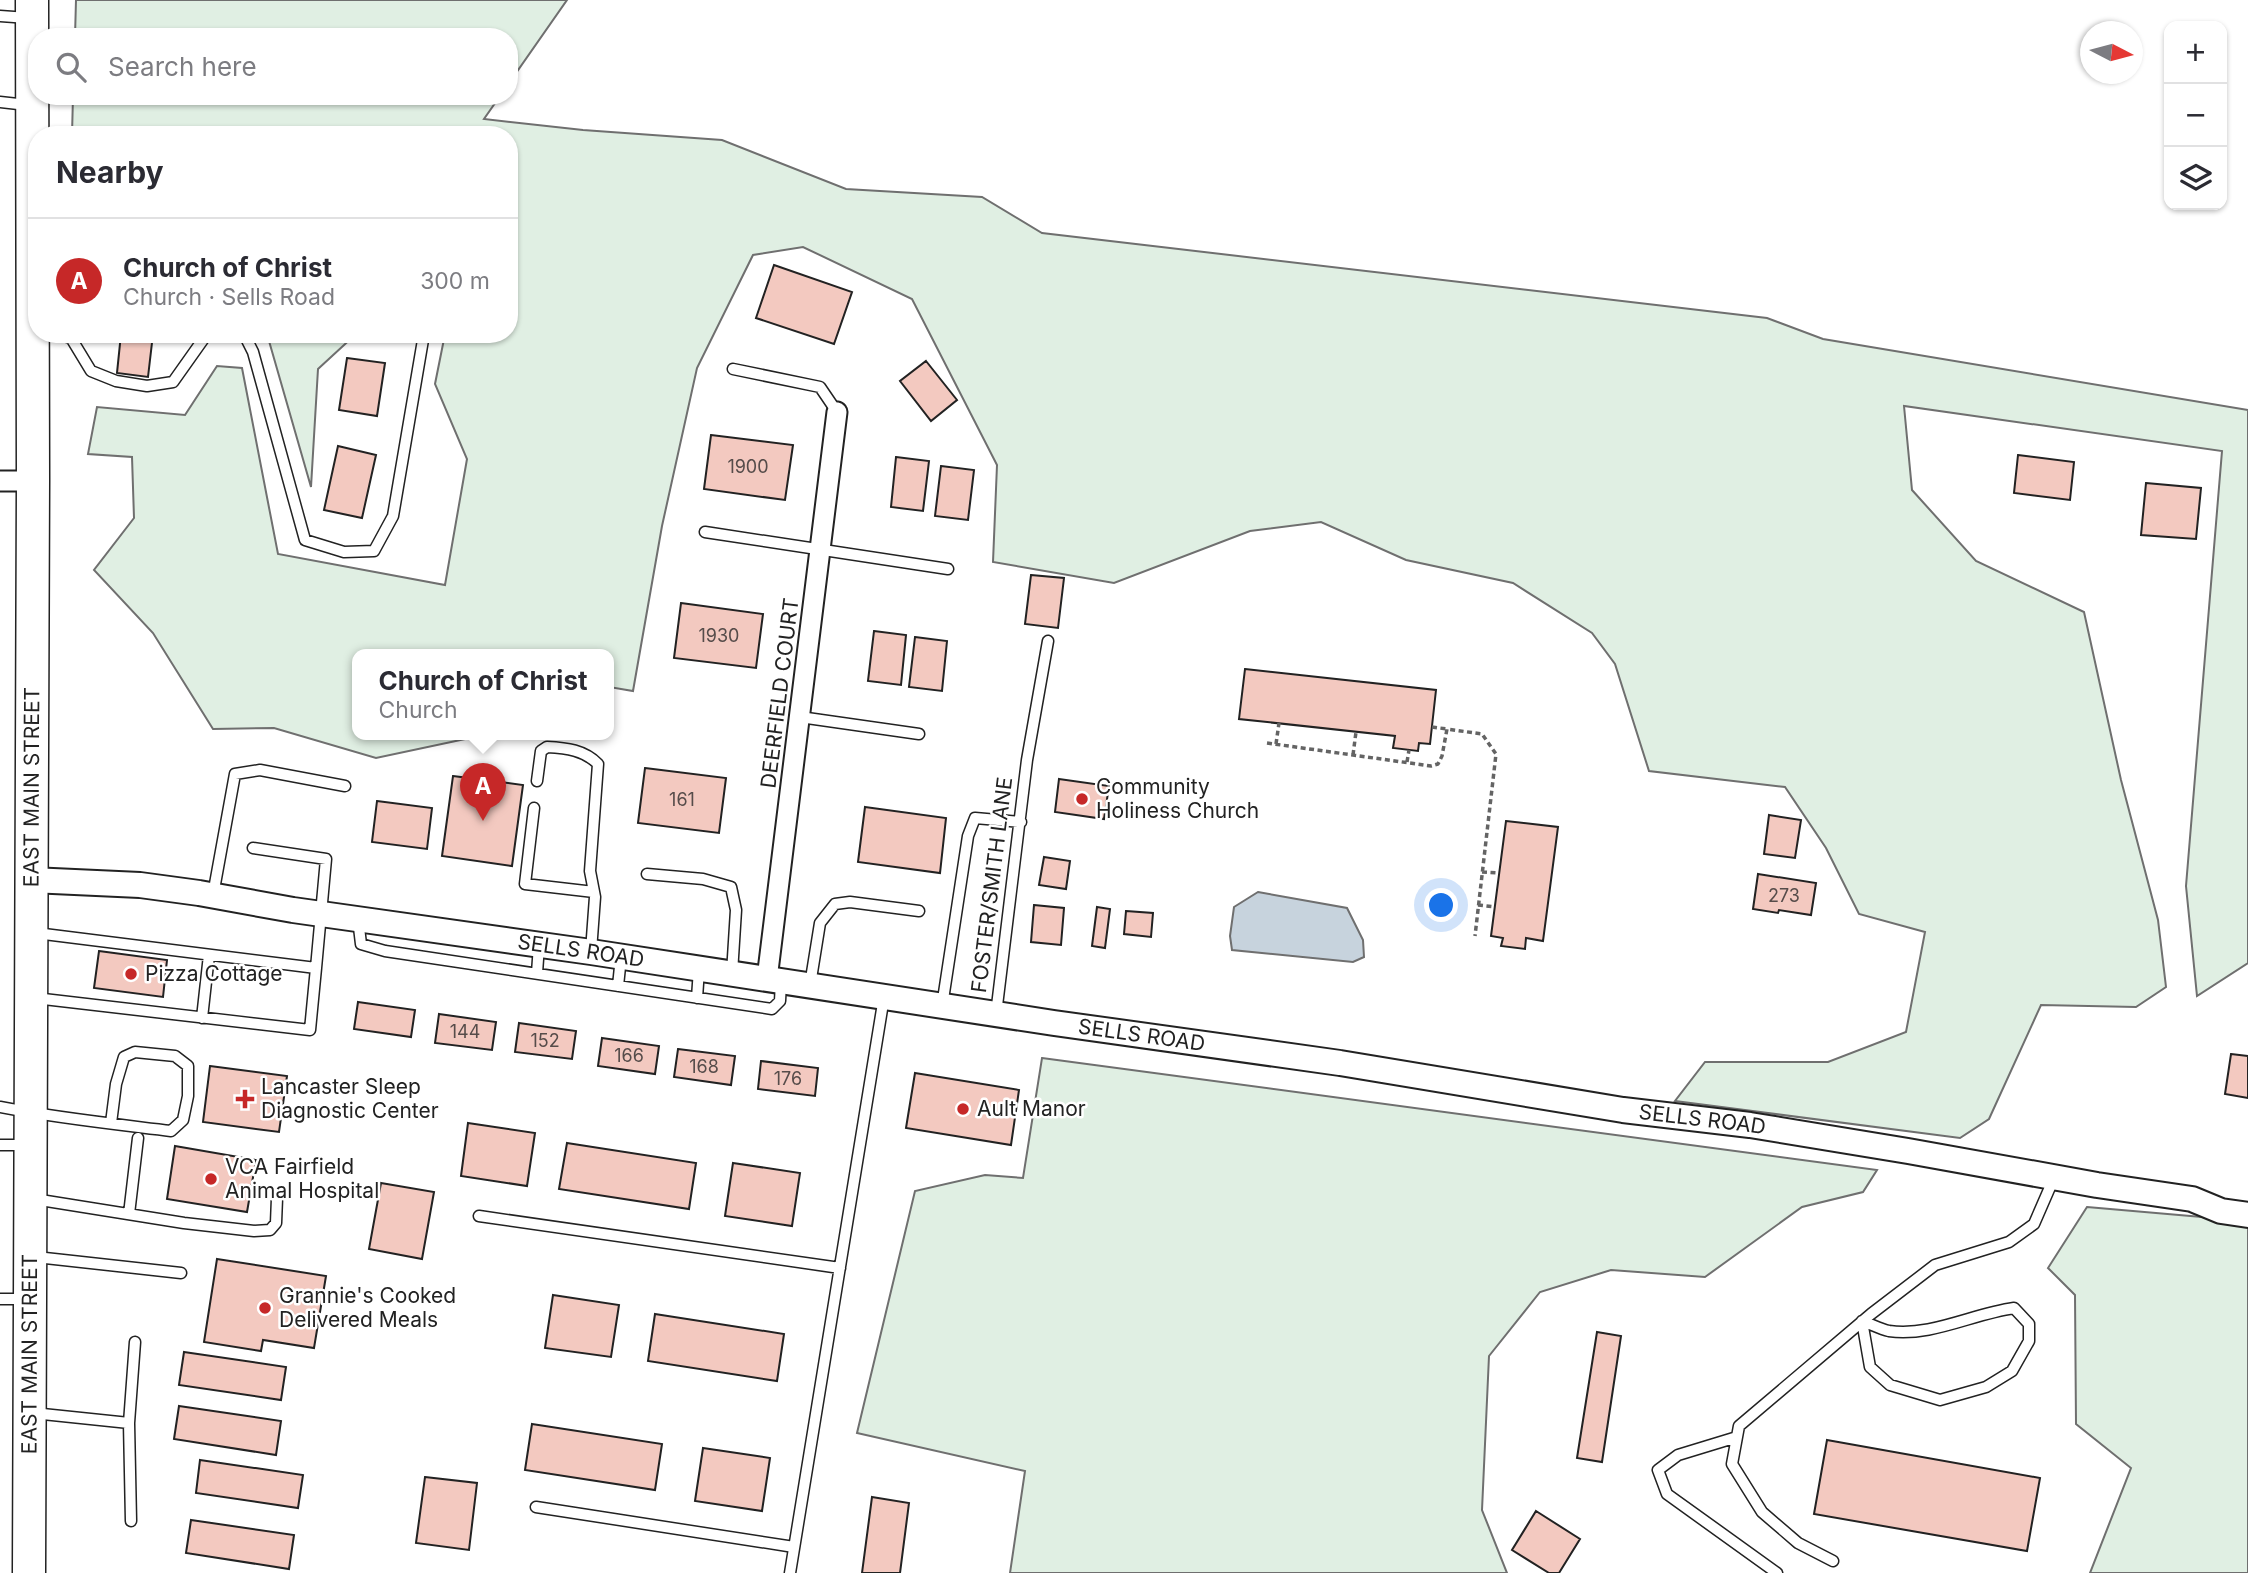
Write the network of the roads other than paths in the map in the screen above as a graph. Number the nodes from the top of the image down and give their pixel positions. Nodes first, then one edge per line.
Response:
1 (32, 9) edge
2 (0, 16) edge
3 (32, 28) edge
4 (0, 102) edge
5 (32, 106) joint
6 (33, 126) edge
7 (41, 343) edge
8 (74, 343) edge
9 (201, 343) edge
10 (248, 343) edge
11 (422, 343) edge
12 (733, 369) dead end
13 (837, 412) joint
14 (0, 481) edge
15 (33, 481) junction
16 (705, 532) dead end
17 (820, 551) junction
18 (948, 569) dead end
19 (1048, 641) dead end
20 (800, 717) junction
21 (919, 734) dead end
22 (537, 781) dead end
23 (345, 786) dead end
24 (534, 808) dead end
25 (1021, 822) junction
26 (253, 848) dead end
27 (647, 874) dead end
28 (31, 880) junction
29 (594, 892) junction
30 (213, 895) junction
31 (919, 911) dead end
32 (321, 914) junction
33 (358, 919) junction
34 (31, 933) junction
35 (459, 933) junction
36 (539, 945) junction
37 (591, 952) junction
38 (209, 955) junction
39 (621, 957) junction
40 (454, 961) junction
41 (316, 968) junction
42 (699, 969) junction
43 (537, 973) junction
44 (732, 974) junction
45 (774, 980) junction
46 (618, 986) junction
47 (810, 986) junction
48 (31, 997) junction
49 (884, 997) junction
50 (698, 998) junction
51 (942, 1006) junction
52 (996, 1014) junction
53 (202, 1017) junction
54 (0, 1107) edge
55 (30, 1113) junction
56 (111, 1123) junction
57 (138, 1138) dead end
58 (15, 1145) edge
59 (2054, 1177) junction
60 (30, 1198) junction
61 (278, 1198) dead end
62 (129, 1214) junction
63 (2248, 1214) edge
64 (479, 1216) dead end
65 (30, 1257) junction
66 (840, 1268) junction
67 (181, 1273) dead end
68 (15, 1299) edge
69 (1862, 1321) junction
70 (135, 1342) dead end
71 (29, 1413) junction
72 (129, 1423) junction
73 (1737, 1437) junction
74 (536, 1507) dead end
75 (131, 1521) dead end
76 (794, 1547) junction
77 (1833, 1561) dead end
78 (29, 1573) edge
79 (790, 1573) edge
80 (1777, 1573) edge

1 - 2 lane
1 - 3 main road, EAST MAIN STREET
4 - 5 lane
5 - 6 main road, EAST MAIN STREET
7 - 15 main road, EAST MAIN STREET
8 - 9 lane
10 - 11 lane
12 - 13 lane
13 - 17 street, DEERFIELD COURT
14 - 15 street
15 - 28 main road, EAST MAIN STREET
16 - 17 lane
17 - 18 lane
17 - 20 street, DEERFIELD COURT
19 - 25 lane, FOSTER/SMITH LANE
20 - 21 lane
20 - 45 street, DEERFIELD COURT
22 - 29 lane
23 - 30 lane
24 - 29 lane
25 - 51 lane
25 - 52 lane, FOSTER/SMITH LANE
26 - 32 lane
27 - 44 lane
28 - 30 street, SELLS ROAD
28 - 34 main road, EAST MAIN STREET
29 - 37 lane
30 - 32 street, SELLS ROAD
31 - 47 lane
32 - 33 street, SELLS ROAD
32 - 41 lane
33 - 35 street, SELLS ROAD
33 - 40 lane
34 - 38 lane
34 - 48 main road, EAST MAIN STREET
35 - 36 street, SELLS ROAD
35 - 40 lane
36 - 37 street, SELLS ROAD
36 - 43 lane
37 - 39 street, SELLS ROAD
38 - 41 lane
38 - 53 lane
39 - 42 street, SELLS ROAD
39 - 46 lane
40 - 43 lane
41 - 53 lane
42 - 44 street, SELLS ROAD
42 - 50 lane
43 - 46 lane
44 - 45 street, SELLS ROAD
45 - 47 street, SELLS ROAD
45 - 50 lane
46 - 50 lane
47 - 49 street, SELLS ROAD
48 - 53 lane
48 - 55 main road, EAST MAIN STREET
49 - 51 street, SELLS ROAD
49 - 66 lane
51 - 52 street, SELLS ROAD
52 - 59 street, SELLS ROAD
54 - 55 lane
55 - 56 lane
55 - 58 main road, EAST MAIN STREET
56 - 56 lane
57 - 62 lane
58 - 60 main road, EAST MAIN STREET
59 - 63 street, SELLS ROAD
59 - 69 lane
60 - 62 lane
60 - 65 main road, EAST MAIN STREET
61 - 62 lane
64 - 66 lane
65 - 67 lane
65 - 68 main road, EAST MAIN STREET
66 - 76 lane
68 - 71 main road, EAST MAIN STREET
69 - 69 lane
69 - 73 lane
70 - 72 lane
71 - 72 lane
71 - 78 main road, EAST MAIN STREET
72 - 75 lane
73 - 77 lane
73 - 80 lane
74 - 76 lane
76 - 79 lane

